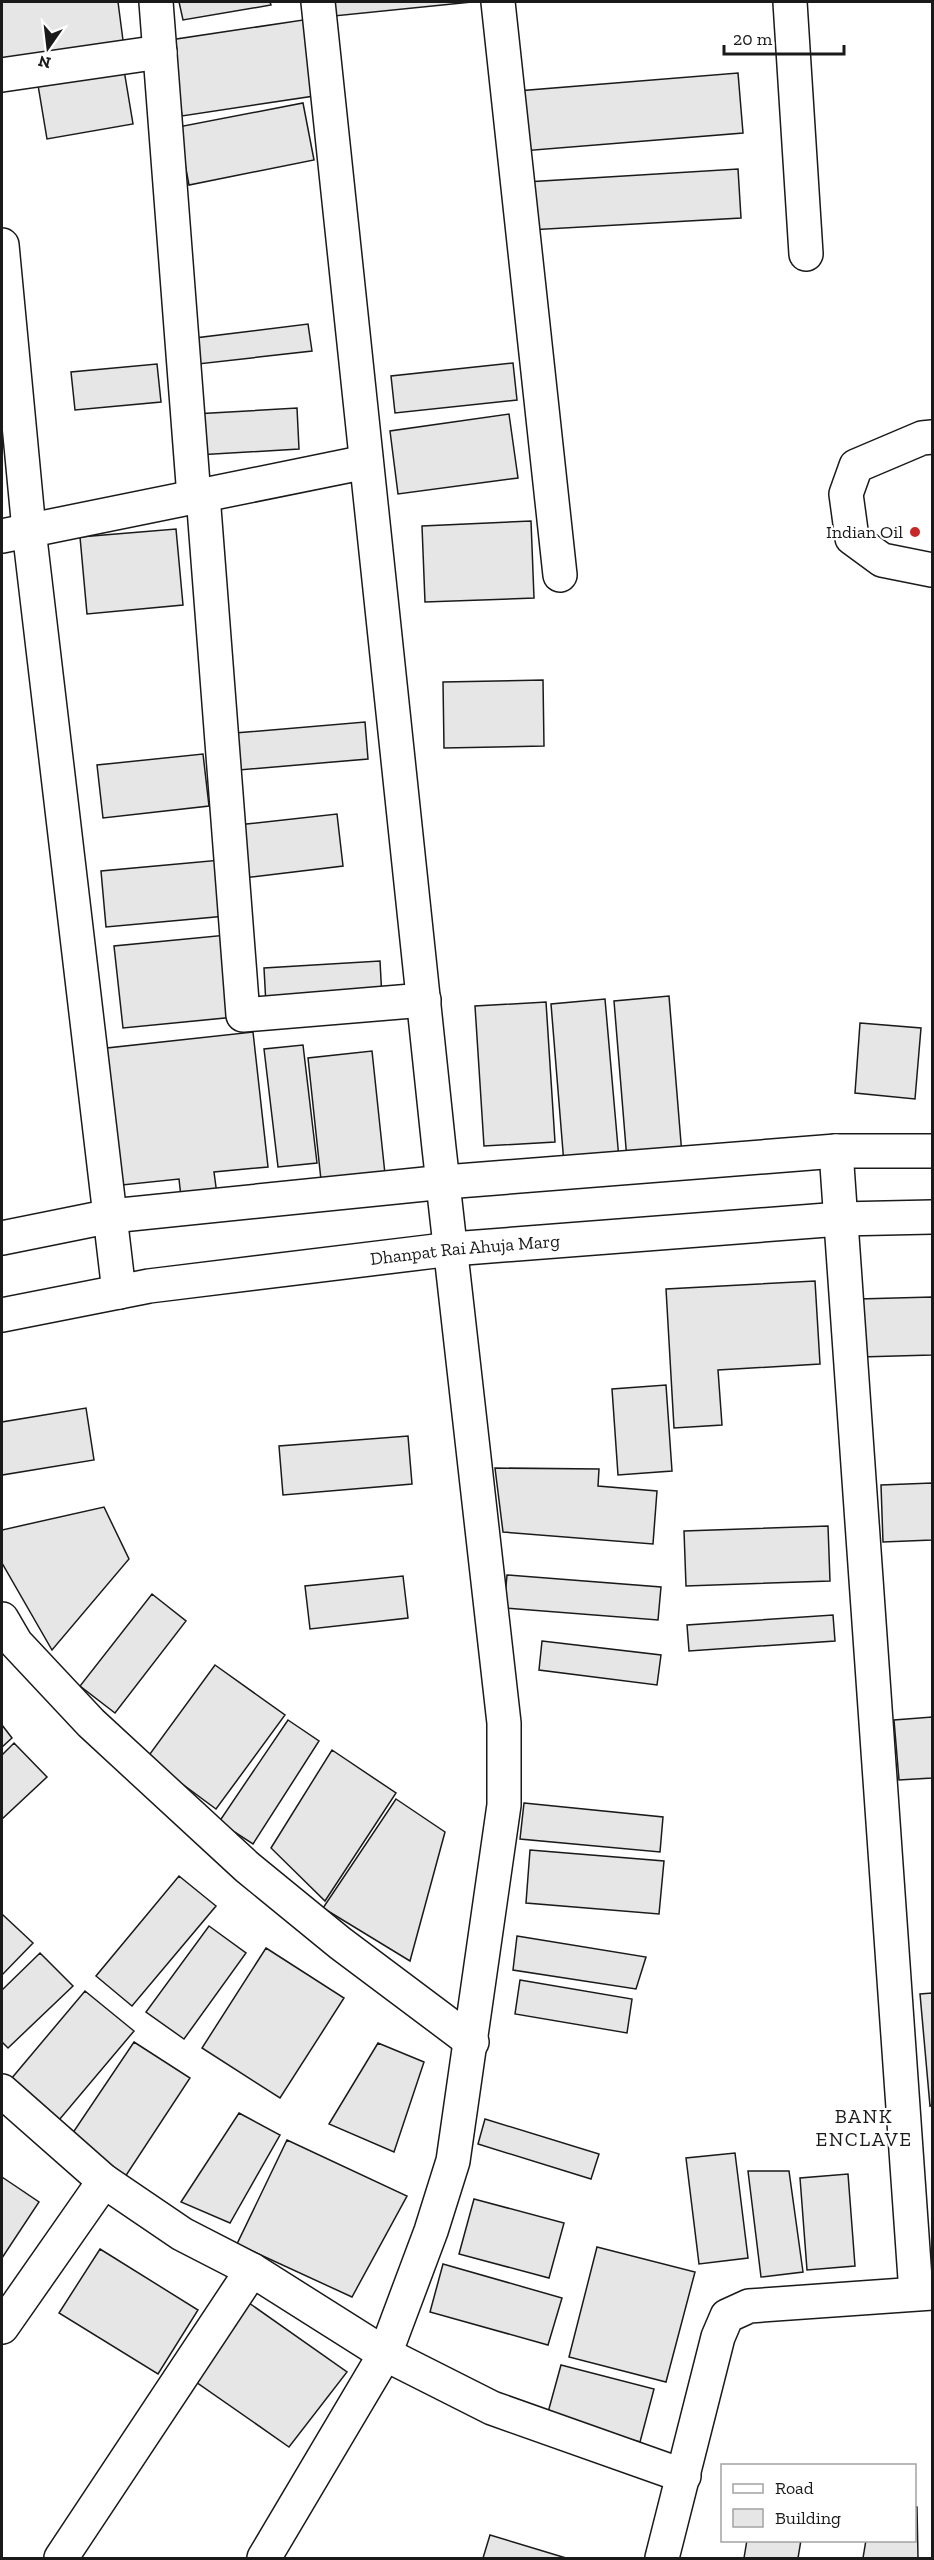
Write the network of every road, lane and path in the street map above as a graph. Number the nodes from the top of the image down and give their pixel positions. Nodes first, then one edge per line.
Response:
1 (156, 2) edge
2 (318, 2) edge
3 (498, 2) edge
4 (790, 2) edge
5 (160, 52) junction
6 (2, 75) edge
7 (2, 245) edge
8 (806, 254) dead end
9 (933, 437) edge
10 (366, 462) junction
11 (198, 496) junction
12 (15, 533) edge
13 (933, 570) edge
14 (560, 575) dead end
15 (424, 1000) junction
16 (933, 1151) edge
17 (836, 1152) junction
18 (444, 1182) junction
19 (111, 1216) junction
20 (933, 1217) edge
21 (840, 1219) junction
22 (2, 1238) edge
23 (452, 1249) junction
24 (119, 1292) junction
25 (2, 1315) edge
26 (2, 1619) edge
27 (472, 2043) junction
28 (2, 2091) edge
29 (104, 2181) junction
30 (252, 2270) junction
31 (924, 2293) edge
32 (2, 2326) edge
33 (385, 2354) junction
34 (684, 2476) junction
35 (61, 2559) edge
36 (264, 2559) edge
37 (662, 2559) edge

1 - 5 street
2 - 10 street
3 - 14 street
4 - 8 street
5 - 6 street
5 - 11 street
7 - 12 street
9 - 13 street
10 - 11 street
10 - 15 street
11 - 12 street
11 - 15 street
12 - 19 street
15 - 18 street
16 - 17 street
17 - 18 street
17 - 21 street
18 - 19 street
18 - 23 street
19 - 22 street
19 - 24 street
20 - 21 street, Dhanpat Rai Ahuja Marg
21 - 23 street, Dhanpat Rai Ahuja Marg
21 - 31 street
23 - 24 street, Dhanpat Rai Ahuja Marg
23 - 27 street
24 - 25 street, Dhanpat Rai Ahuja Marg
26 - 27 street
27 - 33 street
28 - 29 street
29 - 30 street
29 - 32 street
30 - 33 street
30 - 35 street
31 - 34 street
33 - 34 street
33 - 36 street
34 - 37 street

